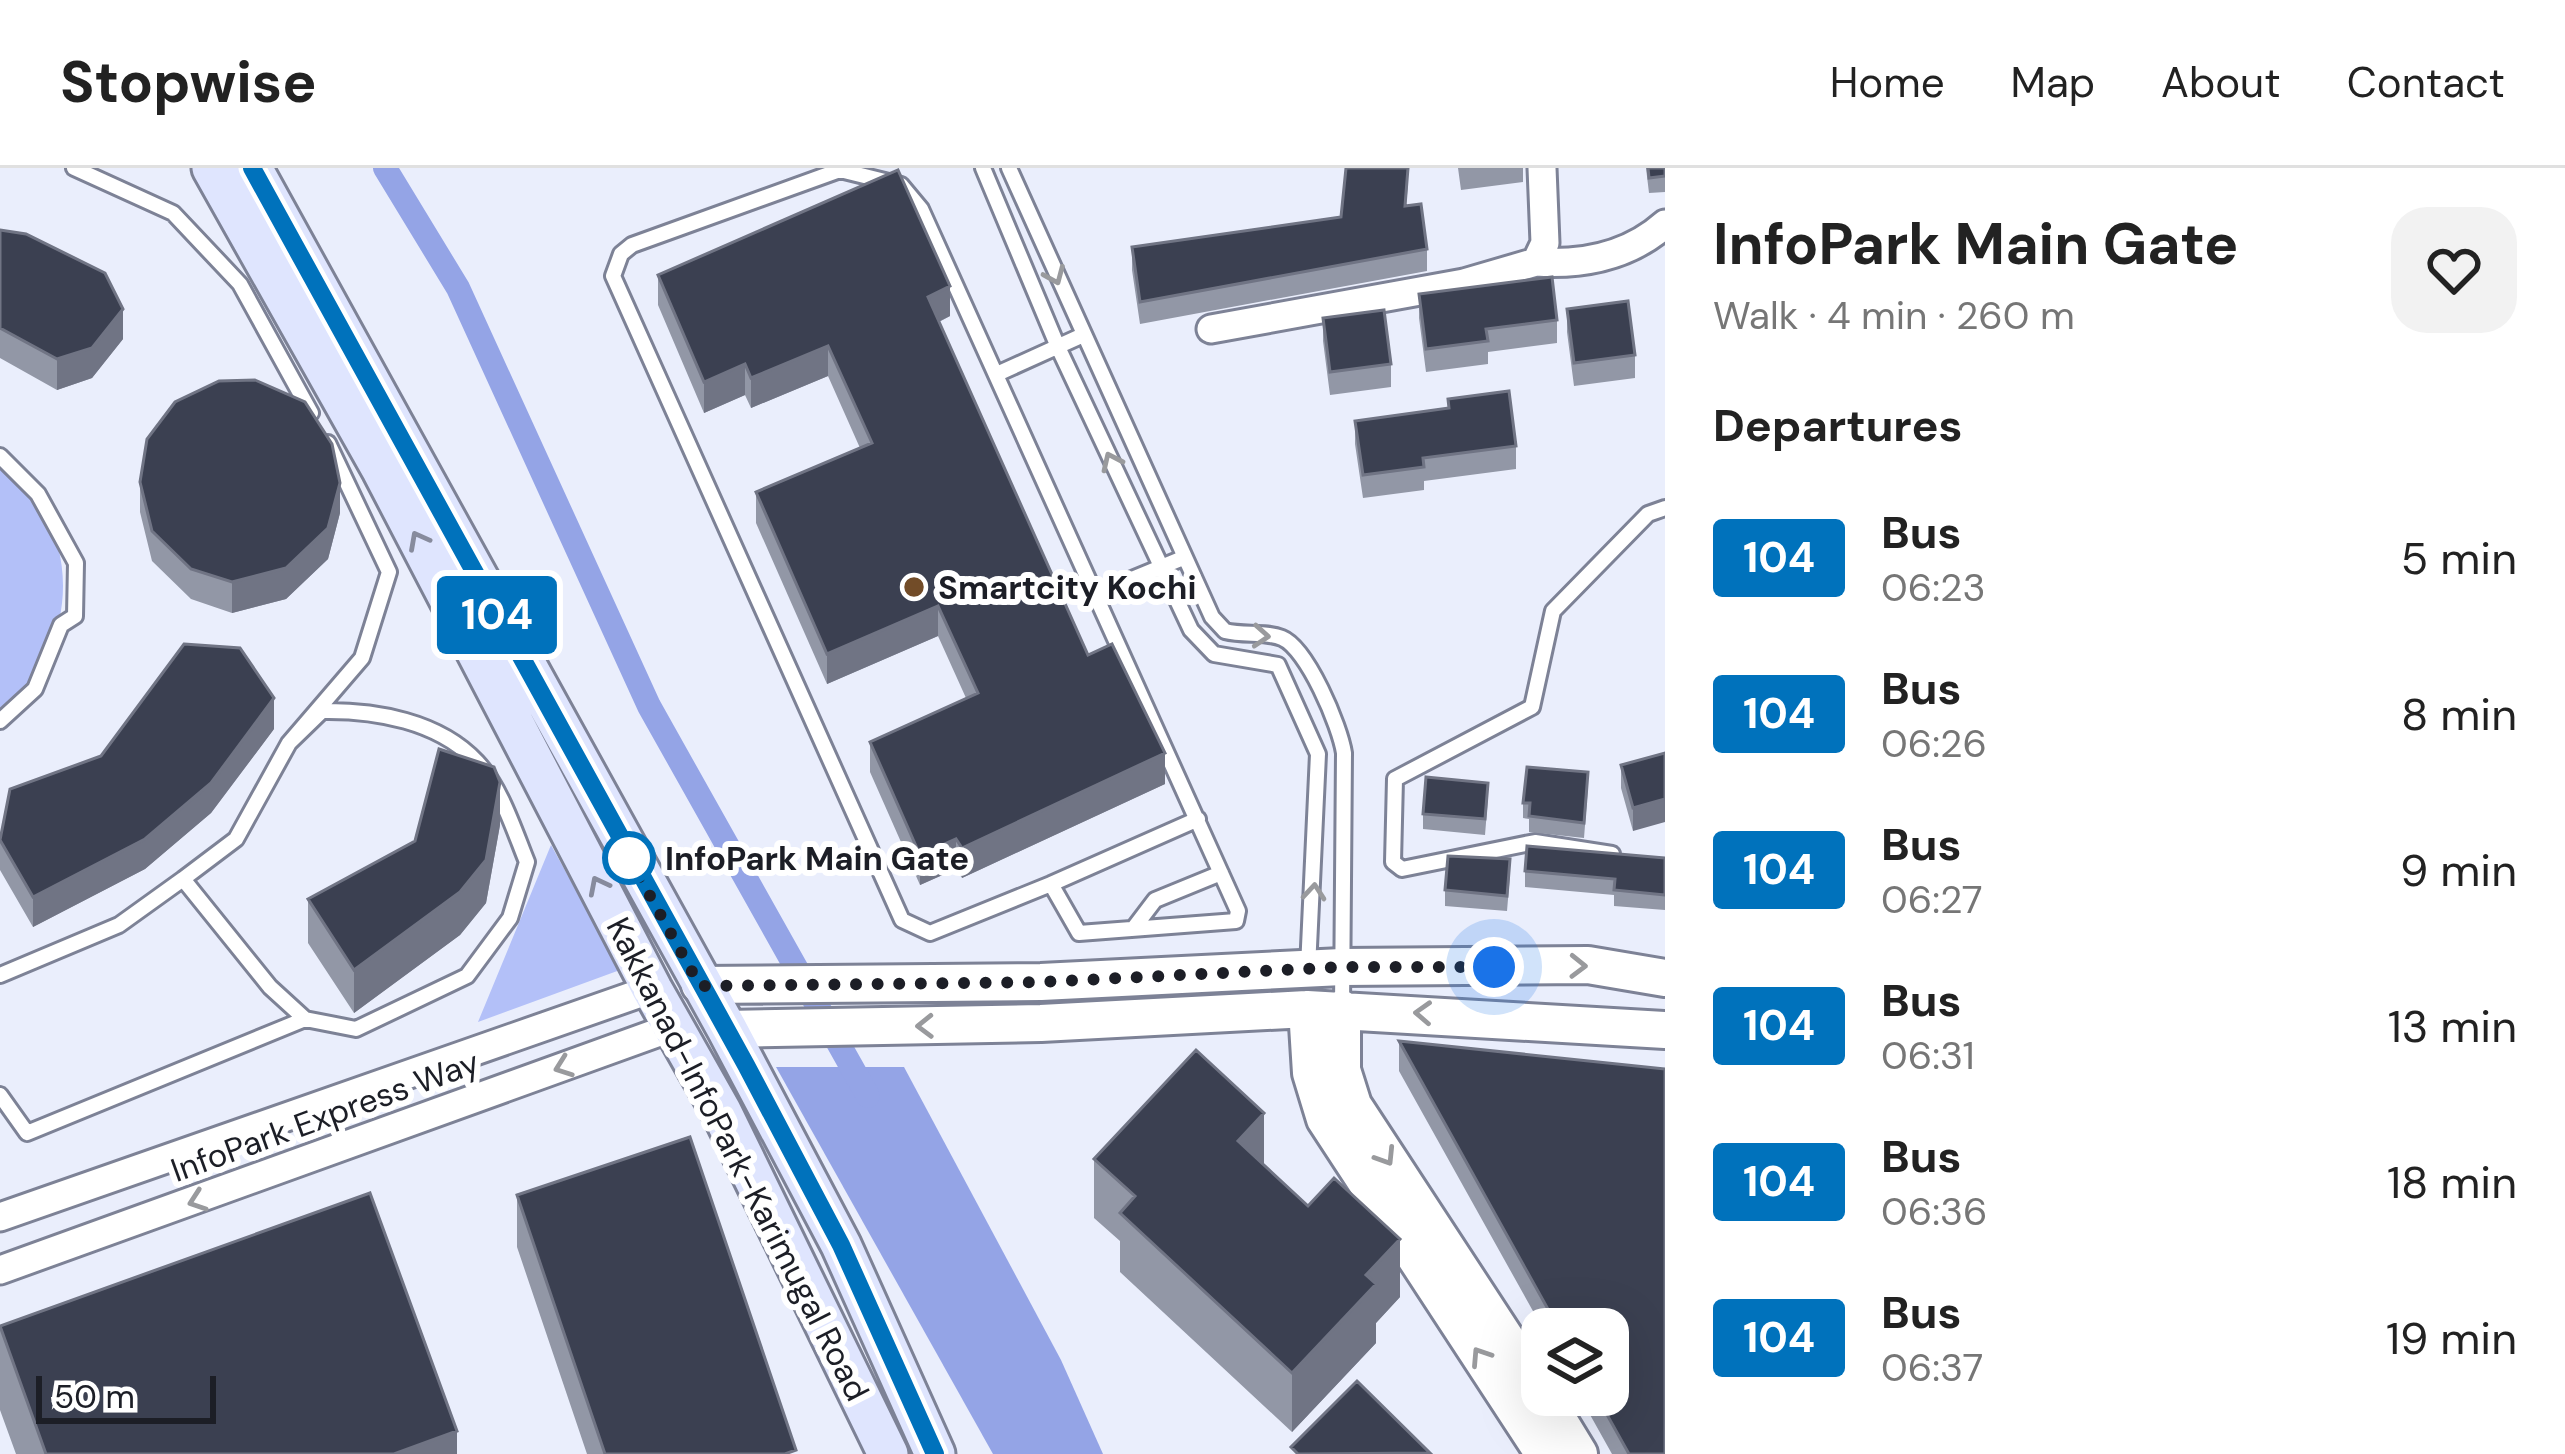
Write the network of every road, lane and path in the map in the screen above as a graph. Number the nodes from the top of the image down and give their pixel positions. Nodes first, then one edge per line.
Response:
1 (74, 168) edge
2 (212, 168) edge
3 (252, 168) edge
4 (983, 168) edge
5 (1009, 168) edge
6 (1542, 168) edge
7 (1665, 224) edge
8 (1536, 262) junction
9 (1210, 329) dead end
10 (1081, 336) junction
11 (1058, 346) junction
12 (998, 374) junction
13 (0, 456) edge
14 (1665, 508) edge
15 (1183, 558) junction
16 (1161, 567) junction
17 (1098, 593) junction
18 (0, 721) edge
19 (289, 742) junction
20 (1198, 819) junction
21 (1619, 855) edge
22 (1221, 872) junction
23 (183, 879) junction
24 (1051, 884) junction
25 (1133, 929) junction
26 (1324, 968) junction
27 (0, 975) edge
28 (1665, 978) edge
29 (700, 986) junction
30 (652, 989) junction
31 (1324, 1009) junction
32 (305, 1019) junction
33 (673, 1027) junction
34 (743, 1029) junction
35 (1665, 1030) edge
36 (0, 1095) edge
37 (0, 1217) edge
38 (0, 1270) edge
39 (1521, 1375) edge
40 (1536, 1416) edge
41 (1550, 1416) edge
42 (888, 1454) edge
43 (935, 1454) edge
44 (1544, 1454) edge
45 (1580, 1454) edge

1 - 19 lane
30 -> 2 main road, Kakkanad-InfoPark-Karimugal Road
3 - 29 main road, Kakkanad-InfoPark-Karimugal Road
4 - 11 lane
5 -> 10 lane
6 - 8 street
7 - 8 street
8 - 9 street
10 - 11 lane
10 - 15 lane
11 - 12 lane
16 -> 11 lane
12 - 17 lane
12 - 24 lane
13 - 18 lane
14 - 21 lane
15 - 16 lane
15 -> 26 lane
16 - 17 lane
26 -> 16 lane
17 - 20 lane
19 - 23 lane
19 - 32 lane
20 - 22 lane
20 - 24 lane
22 - 25 lane
22 - 25 lane
23 - 27 lane
23 - 32 lane
24 - 25 lane
26 -> 28 street
26 - 29 street
26 - 31 lane
26 - 31 lane
29 - 34 main road, Kakkanad-InfoPark-Karimugal Road
30 - 33 main road, Kakkanad-InfoPark-Karimugal Road
30 - 37 street, InfoPark Express Way
31 -> 34 street
35 -> 31 street
31 - 39 street
32 - 36 lane
33 -> 38 street, InfoPark Express Way
33 - 42 main road, Kakkanad-InfoPark-Karimugal Road
34 - 43 main road, Kakkanad-InfoPark-Karimugal Road
40 - 44 street
41 - 45 street

